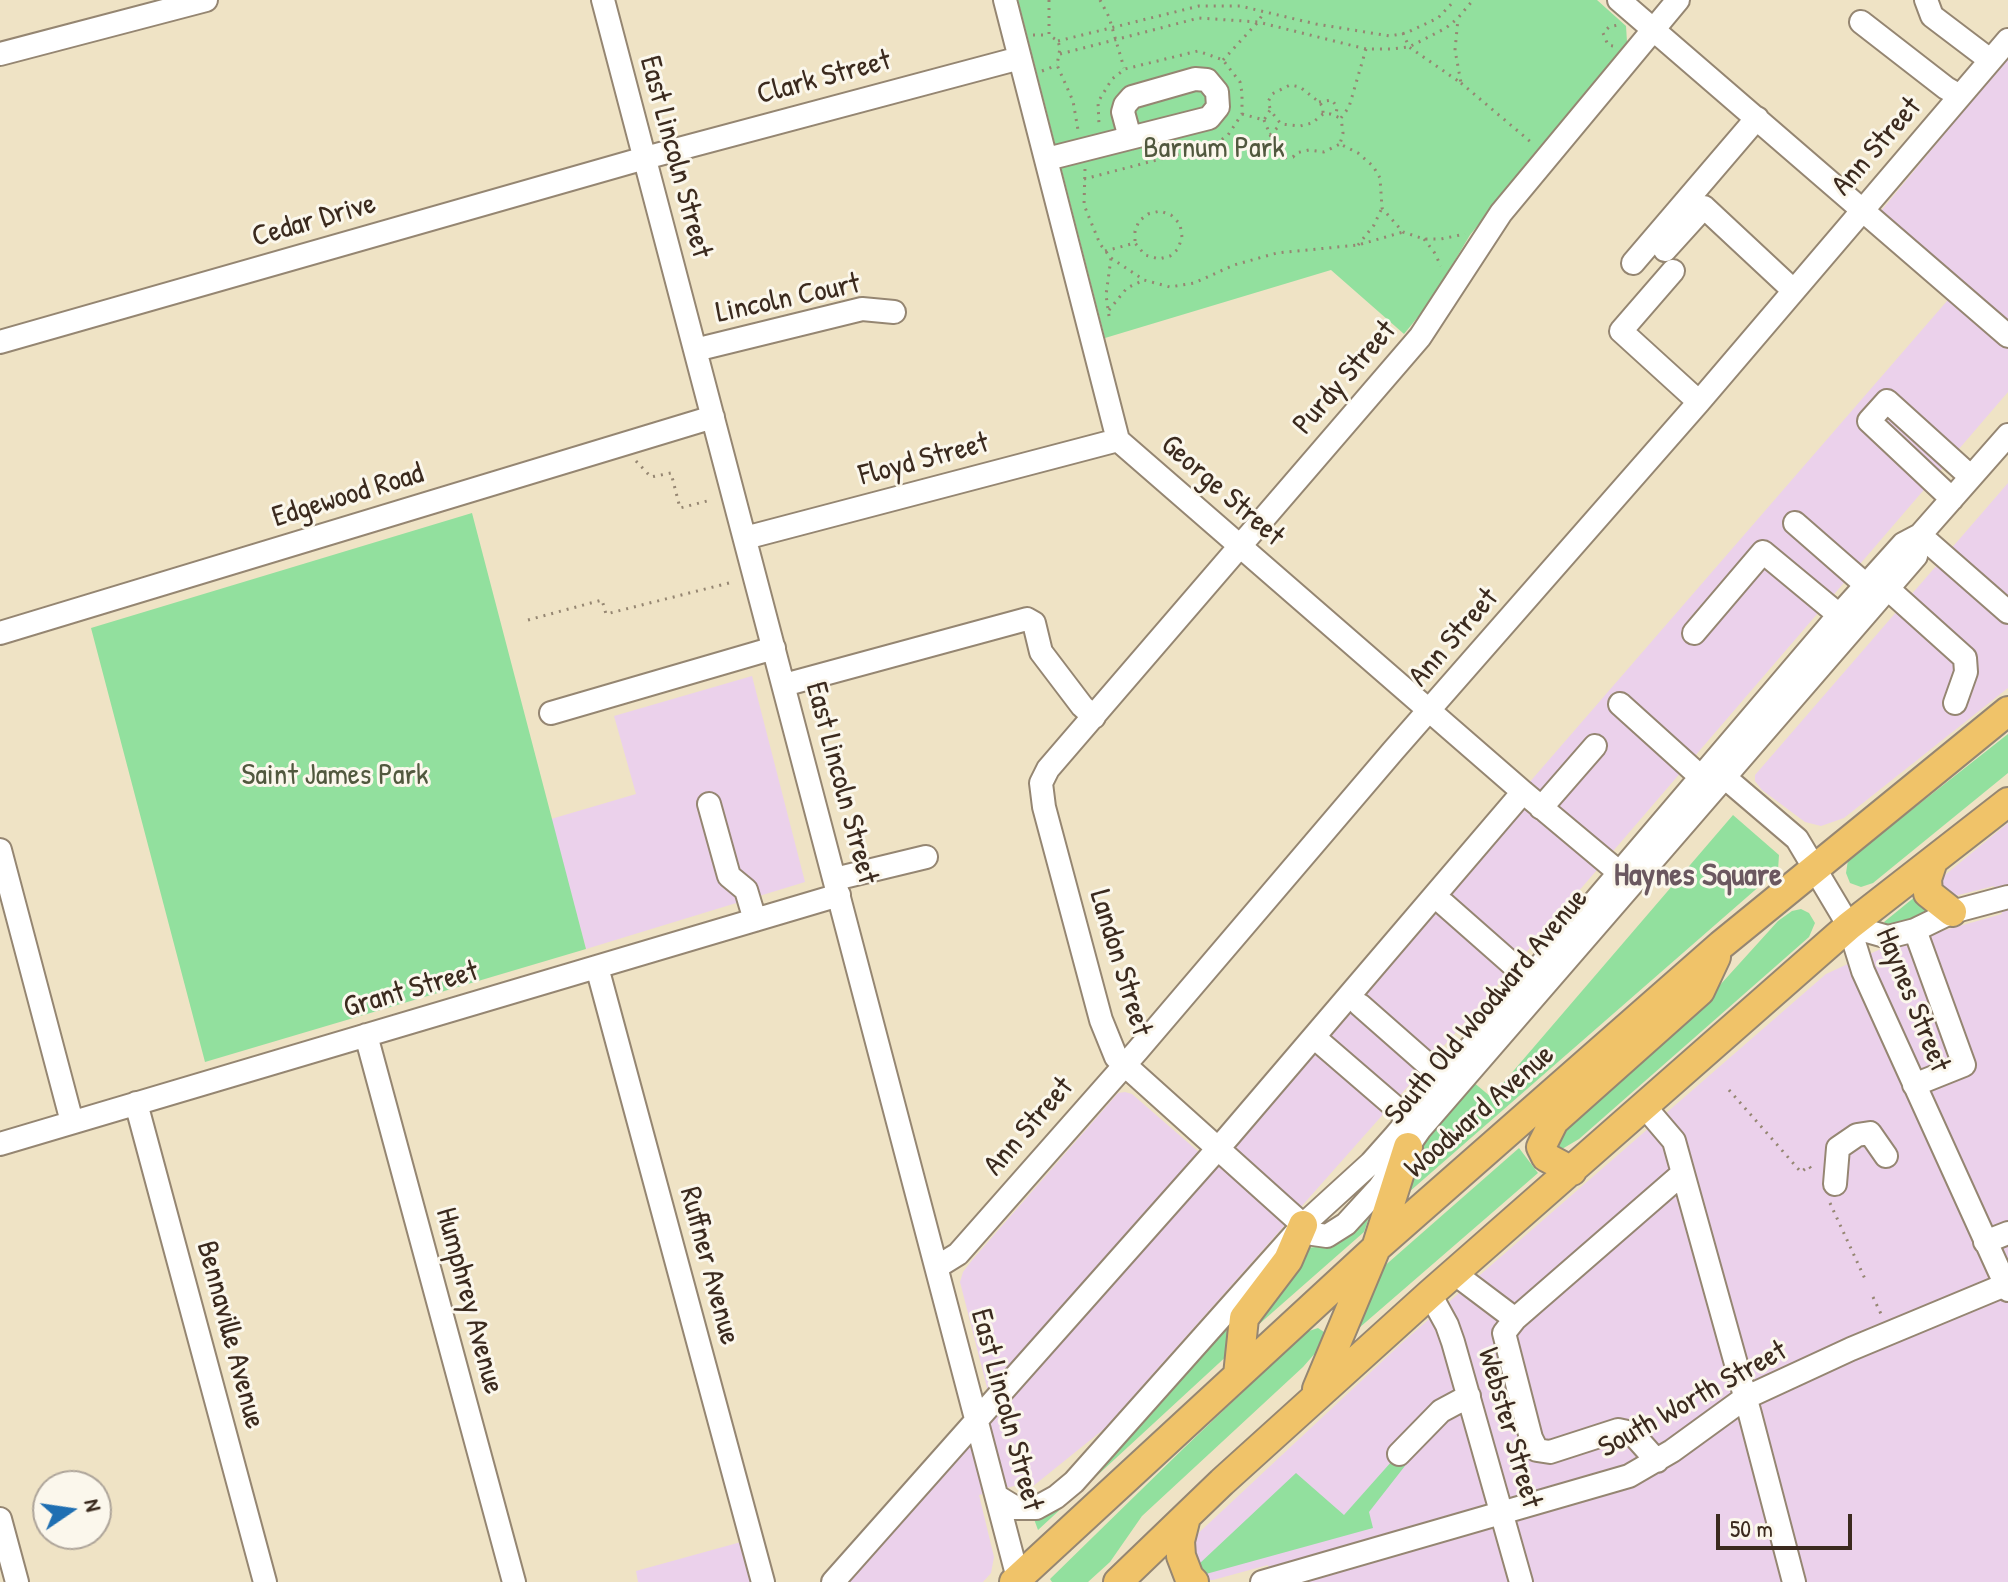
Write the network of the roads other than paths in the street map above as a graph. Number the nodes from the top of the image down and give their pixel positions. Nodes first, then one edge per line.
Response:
1 (206, 0) edge
2 (603, 0) edge
3 (1005, 0) edge
4 (1619, 0) edge
5 (1678, 0) edge
6 (1926, 0) edge
7 (1861, 22) dead end
8 (1654, 30) junction
9 (2002, 51) edge
10 (0, 54) edge
11 (1027, 56) junction
12 (1960, 96) junction
13 (1757, 118) junction
14 (1130, 138) dead end
15 (645, 158) junction
16 (1047, 159) junction
17 (1863, 210) junction
18 (1633, 263) dead end
19 (1793, 290) junction
20 (894, 312) dead end
21 (2008, 336) edge
22 (0, 342) edge
23 (695, 350) junction
24 (1699, 402) junction
25 (713, 417) junction
26 (2008, 435) edge
27 (1118, 440) junction
28 (1971, 477) junction
29 (1952, 499) junction
30 (1795, 523) dead end
31 (1920, 535) junction
32 (745, 538) junction
33 (1241, 547) junction
34 (1876, 587) junction
35 (2008, 612) edge
36 (1839, 615) junction
37 (0, 633) edge
38 (1694, 633) dead end
39 (774, 648) junction
40 (784, 685) junction
41 (1955, 703) dead end
42 (1620, 704) dead end
43 (1429, 711) junction
44 (2008, 711) edge
45 (551, 713) dead end
46 (1094, 717) junction
47 (1595, 746) dead end
48 (1713, 774) junction
49 (1041, 783) joint
50 (1523, 792) junction
51 (2008, 802) edge
52 (709, 804) dead end
53 (1541, 808) junction
54 (0, 850) edge
55 (926, 857) dead end
56 (1933, 861) junction
57 (1815, 867) junction
58 (1625, 878) junction
59 (837, 887) junction
60 (2008, 897) edge
61 (1444, 904) dead end
62 (1952, 912) junction
63 (755, 920) junction
64 (1849, 926) junction
65 (1915, 930) junction
66 (1721, 945) junction
67 (597, 967) junction
68 (1528, 978) junction
69 (1360, 1005) dead end
70 (366, 1035) junction
71 (1322, 1044) dead end
72 (1124, 1064) junction
73 (1443, 1078) junction
74 (1914, 1085) junction
75 (136, 1103) junction
76 (1645, 1107) junction
77 (72, 1122) junction
78 (1408, 1133) junction
79 (0, 1144) edge
80 (1218, 1148) junction
81 (1886, 1156) dead end
82 (1572, 1171) junction
83 (1683, 1173) junction
84 (1832, 1192) road end
85 (1303, 1225) junction
86 (2008, 1233) edge
87 (1985, 1242) junction
88 (1376, 1248) junction
89 (937, 1267) junction
90 (1454, 1273) junction
91 (2007, 1288) edge
92 (1430, 1294) junction
93 (1515, 1319) junction
94 (1238, 1375) junction
95 (1469, 1396) junction
96 (1745, 1398) junction
97 (1312, 1401) junction
98 (978, 1421) junction
99 (1399, 1454) dead end
100 (1657, 1461) junction
101 (998, 1497) junction
102 (1502, 1514) junction
103 (1186, 1517) junction
104 (0, 1519) edge
105 (1017, 1581) edge
106 (17, 1582) edge
107 (265, 1582) edge
108 (514, 1582) edge
109 (763, 1582) edge
110 (833, 1582) edge
111 (1118, 1582) edge
112 (1194, 1582) edge
113 (1262, 1582) edge
114 (1521, 1582) edge
115 (1794, 1582) edge

1 - 10 street
2 - 15 street, East Lincoln Street
3 - 11 street, George Street
4 - 8 street
5 - 8 street, Purdy Street
6 - 9 street
7 - 12 street
8 - 13 street
8 - 33 street, Purdy Street
9 - 12 street, Ann Street
11 - 15 street, Clark Street
11 - 16 street, George Street
12 - 17 street, Ann Street
13 - 17 street
13 - 18 street
14 - 16 street
15 - 22 street, Cedar Drive
15 - 23 street, East Lincoln Street
16 - 27 street, George Street
17 - 19 street, Ann Street
17 - 21 street
19 - 24 street, Ann Street
19 - 24 street
20 - 23 street, Lincoln Court
23 - 25 street, East Lincoln Street
24 - 43 street, Ann Street
25 - 32 street, East Lincoln Street
25 - 37 street, Edgewood Road
26 - 28 street, South Old Woodward Avenue
27 - 32 street, Floyd Street
27 - 33 street, George Street
28 - 29 street, South Old Woodward Avenue
28 - 29 street
29 - 31 street, South Old Woodward Avenue
30 - 34 street
31 - 34 street, South Old Woodward Avenue
31 - 35 street
32 - 39 street, East Lincoln Street
33 - 43 street, George Street
33 - 46 street, Purdy Street
34 - 36 street, South Old Woodward Avenue
34 - 41 street
34 - 48 street, South Old Woodward Avenue
36 - 38 street
36 - 48 street, South Old Woodward Avenue
39 - 40 street, East Lincoln Street
39 - 45 street
40 - 46 street
40 - 59 street, East Lincoln Street
42 - 48 street, Haynes Street
43 - 50 street, George Street
43 - 72 street, Ann Street
44 - 57 main road, Woodward Avenue
46 - 49 street, Purdy Street
47 - 53 street
48 - 57 street, Haynes Street
48 - 58 street, South Old Woodward Avenue
49 - 72 street, Landon Street
50 - 53 street, George Street
50 - 80 street
51 - 56 main road
52 - 63 street
53 - 58 street, George Street
54 - 77 street
55 - 59 street, Grant Street
56 - 62 main road
56 - 64 main road
57 - 64 street, Haynes Street
57 - 66 main road, Woodward Avenue
58 - 68 street, South Old Woodward Avenue
58 - 78 street, South Old Woodward Avenue
59 - 63 street, Grant Street
59 - 89 street, East Lincoln Street
60 - 62 street
61 - 68 street
62 - 65 street
63 - 67 street, Grant Street
64 - 65 street
64 - 74 street, Haynes Street
64 - 76 main road
65 - 74 street
66 - 82 main road
66 - 88 main road, Woodward Avenue
67 - 70 street, Grant Street
67 - 109 street, Ruffner Avenue
68 - 73 street, South Old Woodward Avenue
69 - 73 street
70 - 75 street, Grant Street
70 - 108 street, Humphrey Avenue
71 - 78 street
72 - 80 street, Landon Street
72 - 89 street, Ann Street
73 - 78 street, South Old Woodward Avenue
74 - 87 street, Haynes Street
75 - 77 street, Grant Street
75 - 107 street, Bennaville Avenue
76 - 82 main road
76 - 83 street
77 - 79 street, Grant Street
78 - 85 street, South Old Woodward Avenue
78 - 88 main road
80 - 85 street, Landon Street
80 - 98 street
81 - 84 street
82 - 90 main road
83 - 93 street
83 - 96 street
85 - 94 main road
85 - 101 street
86 - 87 street
87 - 91 street, Haynes Street
88 - 94 main road, Woodward Avenue
88 - 97 main road
89 - 98 street, East Lincoln Street
90 - 92 main road
90 - 93 street
91 - 96 street, South Worth Street
92 - 95 street, Webster Street
92 - 97 main road
93 - 100 street
94 - 105 main road, Woodward Avenue
95 - 99 street
95 - 102 street, Webster Street
96 - 100 street, South Worth Street
96 - 115 street
97 - 103 main road
98 - 101 street, East Lincoln Street
98 - 110 street
100 - 102 street, South Worth Street
101 - 105 street, East Lincoln Street
102 - 113 street, South Worth Street
102 - 114 street, Webster Street
103 - 111 main road
103 - 112 main road
104 - 106 street

